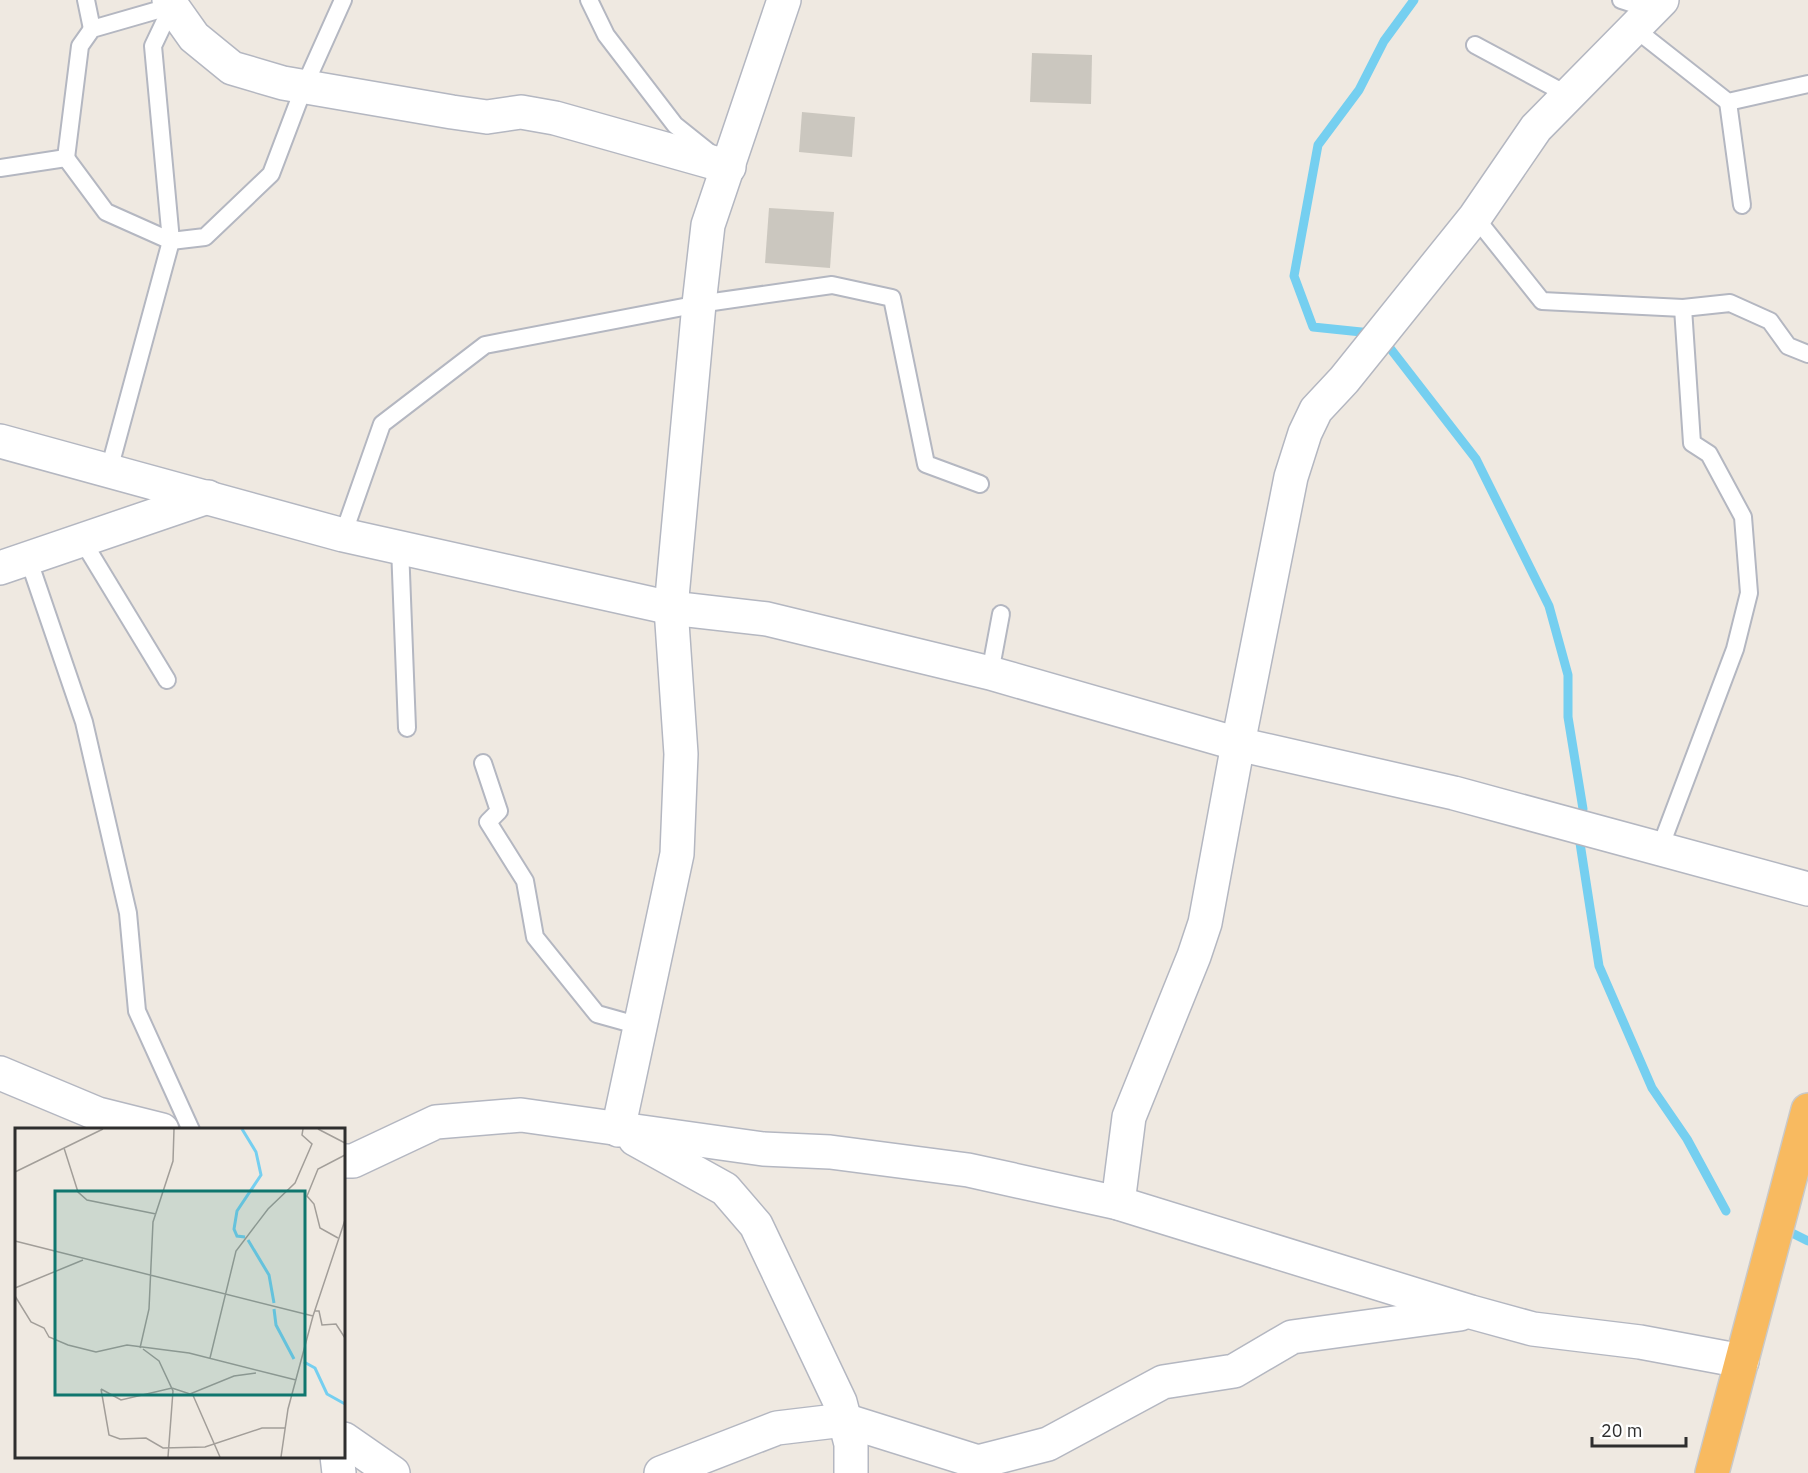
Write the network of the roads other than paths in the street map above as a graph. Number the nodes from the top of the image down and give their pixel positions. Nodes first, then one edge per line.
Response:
1 (86, 0) edge
2 (343, 0) edge
3 (590, 0) edge
4 (784, 0) edge
5 (170, 3) edge
6 (1642, 10) edge
7 (92, 29) junction
8 (1475, 45) dead end
9 (1808, 84) edge
10 (304, 87) junction
11 (1568, 95) junction
12 (1728, 102) junction
13 (66, 158) junction
14 (729, 167) junction
15 (0, 168) edge
16 (1742, 205) dead end
17 (1475, 217) junction
18 (171, 241) junction
19 (699, 303) junction
20 (1683, 308) junction
21 (1808, 354) edge
22 (0, 441) edge
23 (109, 470) junction
24 (981, 484) dead end
25 (208, 497) junction
26 (343, 535) junction
27 (82, 540) junction
28 (400, 547) junction
29 (14, 563) edge
30 (671, 608) junction
31 (1001, 614) dead end
32 (990, 673) junction
33 (167, 680) dead end
34 (407, 728) dead end
35 (1238, 744) junction
36 (483, 763) dead end
37 (1660, 848) junction
38 (1808, 889) edge
39 (640, 1026) junction
40 (0, 1073) edge
41 (1808, 1110) edge
42 (154, 1128) edge
43 (190, 1128) edge
44 (618, 1130) junction
45 (347, 1162) edge
46 (1118, 1203) junction
47 (1471, 1312) junction
48 (1742, 1361) junction
49 (844, 1420) junction
50 (345, 1440) edge
51 (337, 1458) edge
52 (998, 1466) edge
53 (339, 1473) edge
54 (393, 1473) edge
55 (661, 1473) edge
56 (850, 1473) edge
57 (1712, 1473) edge

1 - 7 lane
2 - 10 lane
3 - 14 lane
4 - 14 street
5 - 7 lane
5 - 10 street
5 - 18 lane
6 - 11 street
6 - 12 lane
7 - 13 lane
8 - 11 lane
9 - 12 lane
10 - 14 street
10 - 18 lane
11 - 17 street
12 - 16 lane
13 - 15 lane
13 - 18 lane
14 - 19 street
17 - 20 lane
17 - 35 street
18 - 23 lane
19 - 24 lane
19 - 26 lane
19 - 30 street
20 - 21 lane
20 - 37 lane
22 - 23 street
23 - 25 street
25 - 26 street
25 - 27 street
26 - 28 street
27 - 29 street
27 - 33 lane
28 - 30 street
28 - 34 lane
29 - 43 lane
30 - 32 street
30 - 39 street
31 - 32 lane
32 - 35 street
35 - 37 street
35 - 46 street
36 - 39 lane
37 - 38 street
39 - 44 street
40 - 42 street
41 - 48 highway
44 - 45 street
44 - 46 street
44 - 49 street
46 - 47 street
47 - 48 street
47 - 52 street
48 - 57 highway
49 - 52 street
49 - 55 street
49 - 56 street
50 - 54 street
51 - 53 street

